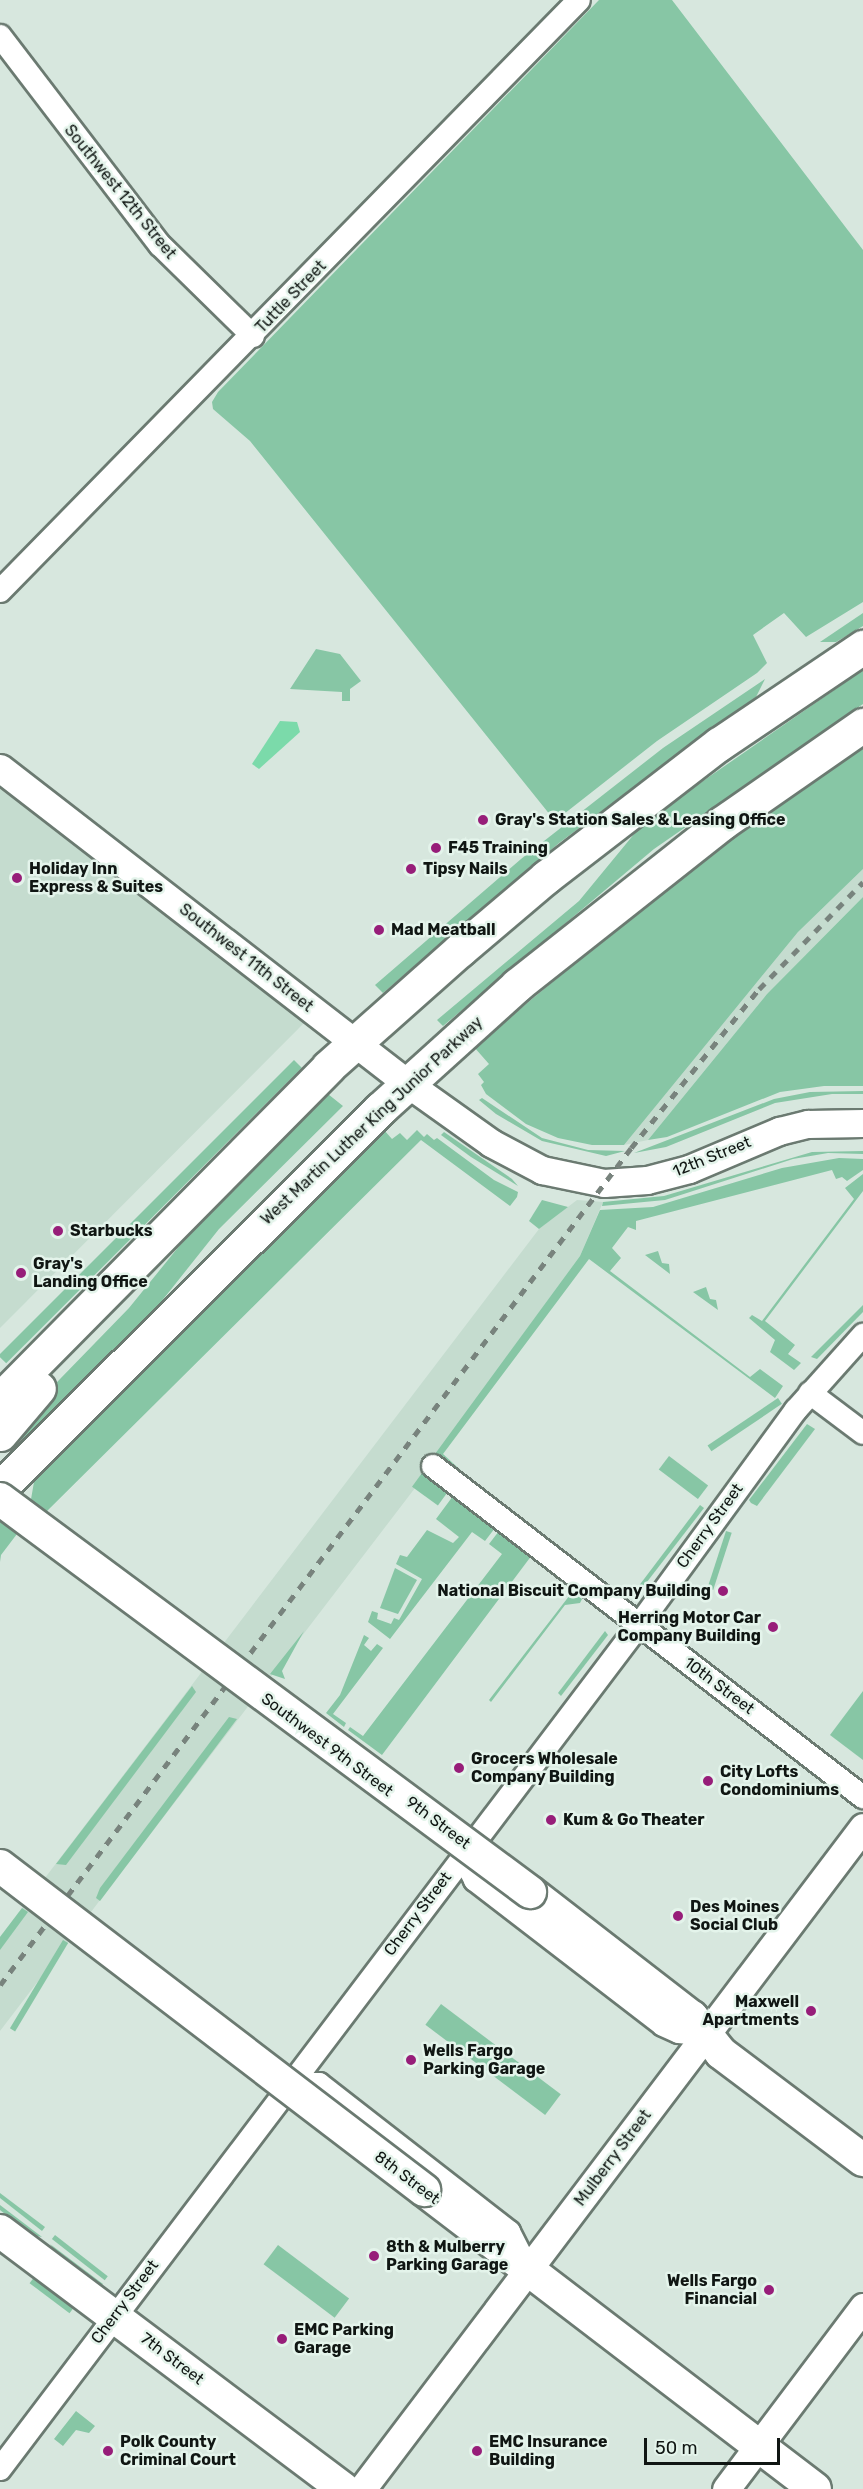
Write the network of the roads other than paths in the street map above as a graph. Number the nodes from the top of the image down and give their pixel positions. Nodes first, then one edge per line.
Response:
1 (579, 0) edge
2 (0, 36) edge
3 (253, 336) junction
4 (0, 591) edge
5 (863, 646) edge
6 (863, 726) edge
7 (0, 768) edge
8 (356, 1042) junction
9 (407, 1083) junction
10 (863, 1123) edge
11 (140, 1258) junction
12 (863, 1335) edge
13 (810, 1393) junction
14 (0, 1399) edge
15 (863, 1433) edge
16 (0, 1434) edge
17 (433, 1466) dead end
18 (1, 1487) edge
19 (639, 1625) junction
20 (863, 1797) edge
21 (863, 1827) edge
22 (467, 1850) junction
23 (0, 1866) edge
24 (706, 2035) junction
25 (290, 2084) junction
26 (863, 2160) edge
27 (0, 2231) edge
28 (528, 2270) junction
29 (863, 2307) edge
30 (115, 2315) junction
31 (758, 2446) junction
32 (0, 2469) edge
33 (343, 2489) edge
34 (362, 2489) edge
35 (726, 2489) edge
36 (815, 2489) edge

1 - 3 street, Tuttle Street
2 - 3 street, Southwest 12th Street
3 - 4 street, Tuttle Street
5 - 8 main road
6 - 9 main road, West Martin Luther King Junior Parkway
7 - 8 street, Southwest 11th Street
8 - 9 street, Southwest 11th Street
8 - 11 main road
9 - 10 street, 12th Street
9 - 18 main road, West Martin Luther King Junior Parkway
11 - 14 main road
11 - 16 main road
12 - 13 street, Cherry Street
13 - 15 street
13 - 19 street, Cherry Street
17 - 19 street, 10th Street
18 - 22 street, Southwest 9th Street
18 - 24 main road, 9th Street, bridge
19 - 20 street, 10th Street
19 - 22 street, Cherry Street
21 - 24 street, Mulberry Street
22 - 24 street
22 - 25 street, Cherry Street
23 - 28 main road, 8th Street, bridge
24 - 26 main road, 9th Street
24 - 28 street, Mulberry Street
25 - 28 street
25 - 30 street, Cherry Street
27 - 30 main road, 7th Street
28 - 31 main road, 8th Street
28 - 34 street, Mulberry Street
29 - 31 street
30 - 32 street, Cherry Street
30 - 33 main road, 7th Street
31 - 35 street
31 - 36 main road, 8th Street

